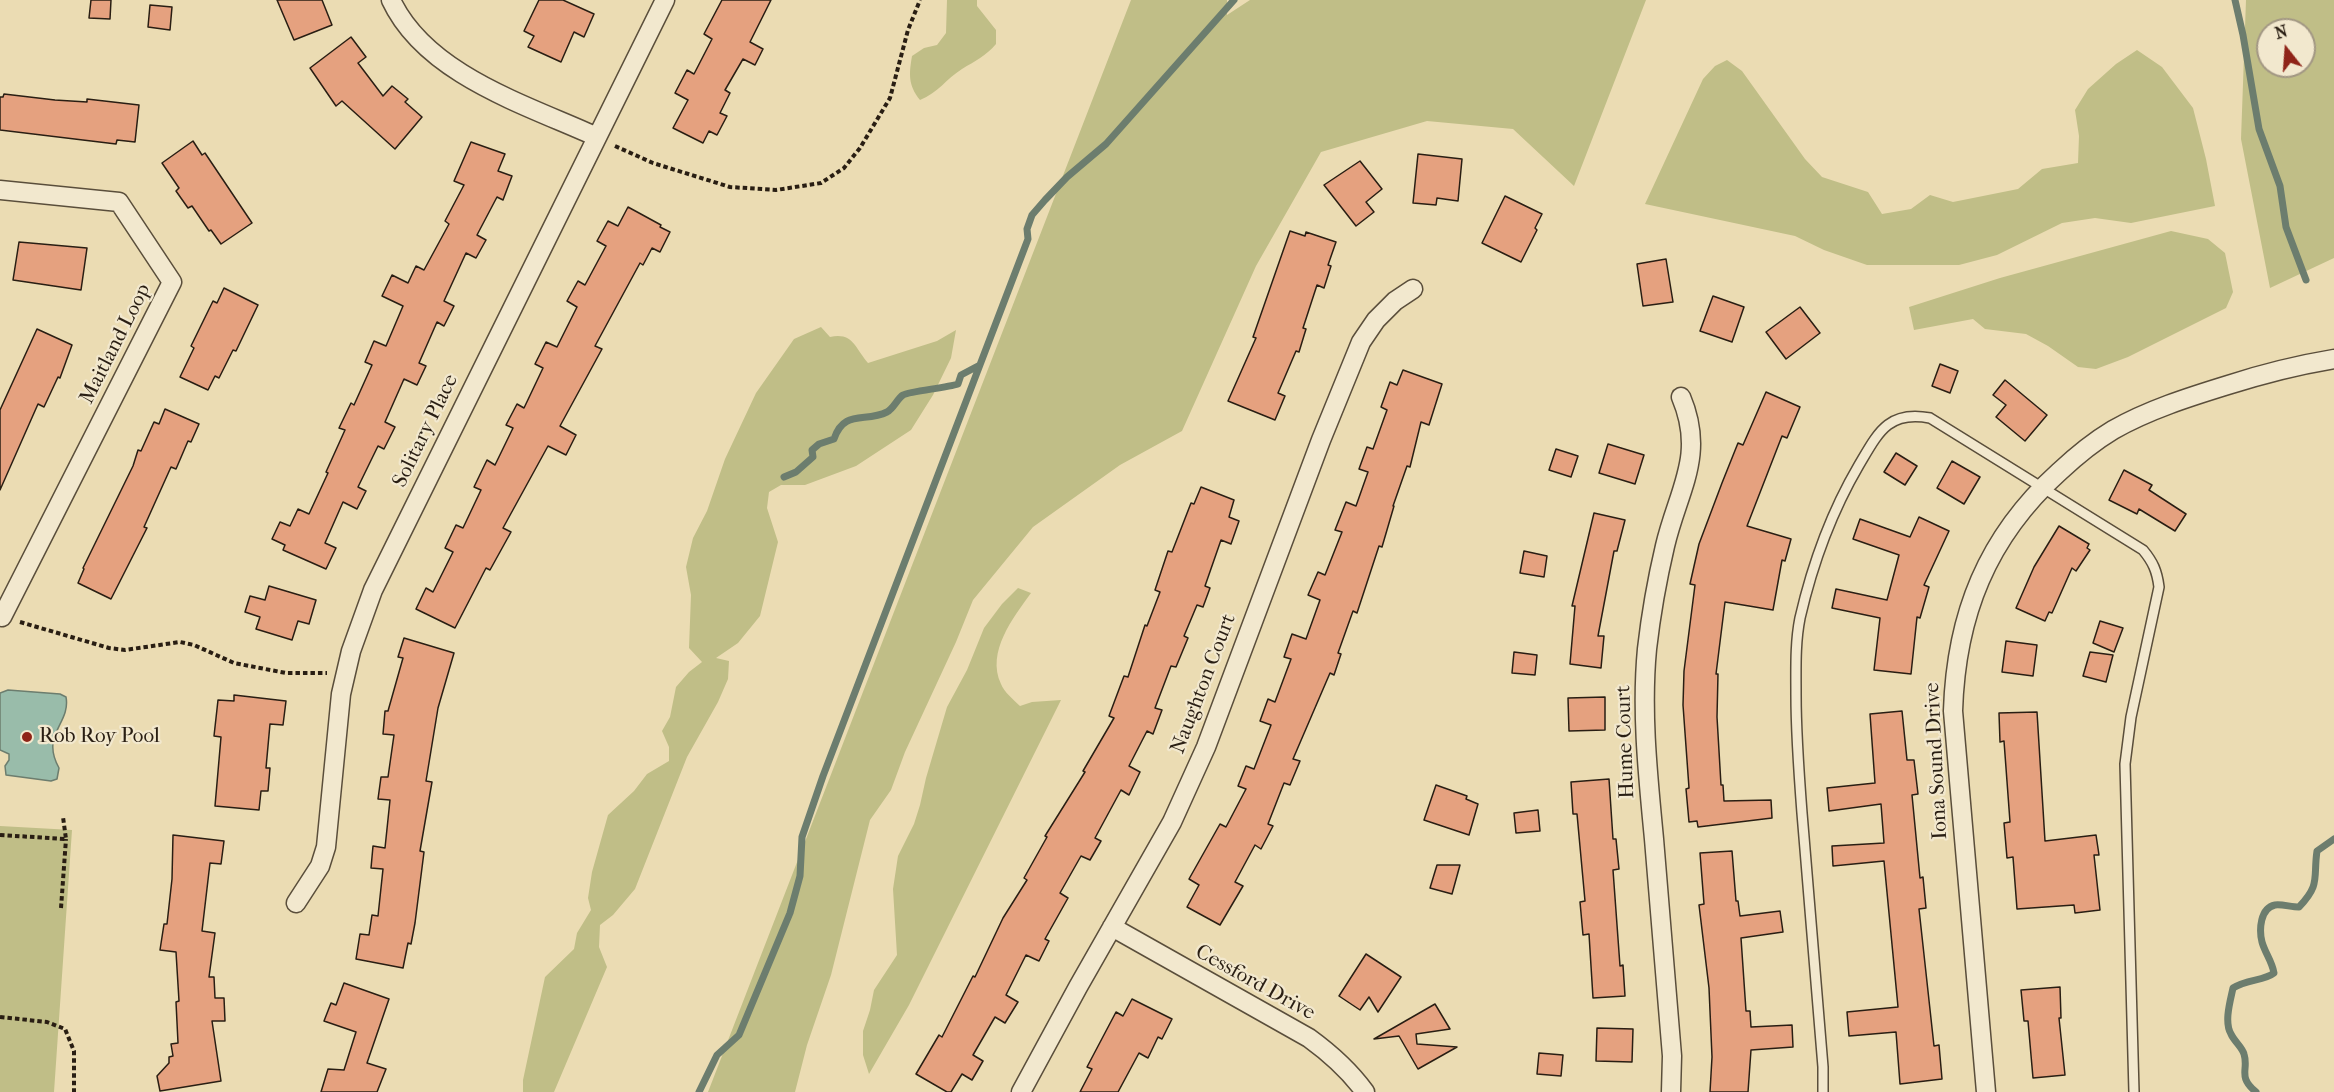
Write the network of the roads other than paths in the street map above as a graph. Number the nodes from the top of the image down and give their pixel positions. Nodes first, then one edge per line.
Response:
1 (391, 0) edge
2 (665, 0) edge
3 (597, 137) junction
4 (0, 190) edge
5 (1413, 289) dead end
6 (2334, 359) edge
7 (1681, 397) dead end
8 (2042, 487) junction
9 (1, 617) edge
10 (296, 903) dead end
11 (1112, 927) junction
12 (1021, 1092) edge
13 (1365, 1092) edge
14 (1671, 1092) edge
15 (1823, 1092) edge
16 (1986, 1092) edge
17 (2134, 1092) edge

1 - 3 street
2 - 3 street, Solitary Place
3 - 10 street, Solitary Place
4 - 9 street, Maitland Loop
5 - 11 street, Naughton Court
6 - 8 street, Iona Sound Drive
7 - 14 street, Hume Court
8 - 15 lane
8 - 16 street, Iona Sound Drive
8 - 17 lane
11 - 12 street, Naughton Court
11 - 13 street, Cessford Drive

